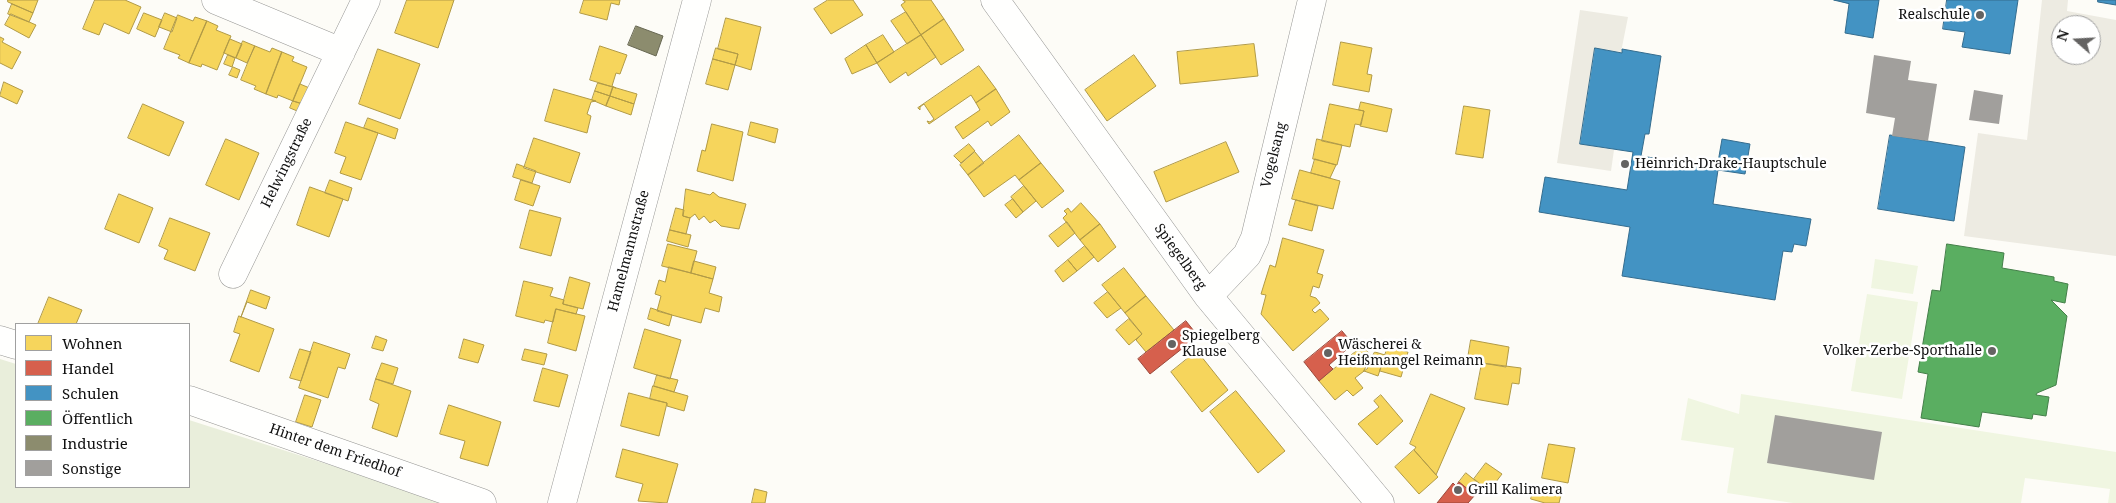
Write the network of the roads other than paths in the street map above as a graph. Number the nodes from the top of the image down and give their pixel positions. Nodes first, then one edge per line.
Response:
1 (216, 0) edge
2 (366, 0) edge
3 (697, 0) edge
4 (995, 0) edge
5 (1312, 0) edge
6 (341, 52) junction
7 (233, 274) dead end
8 (1208, 296) junction
9 (0, 340) edge
10 (15, 345) edge
11 (190, 400) edge
12 (482, 503) edge
13 (562, 503) edge
14 (1380, 503) edge

1 - 6 street
2 - 6 street, Helwingstraße
3 - 13 street, Hamelmannstraße
4 - 8 street, Spiegelberg
5 - 8 street, Vogelsang
6 - 7 street, Helwingstraße
8 - 14 street, Spiegelberg
9 - 10 street
11 - 12 street, Hinter dem Friedhof

